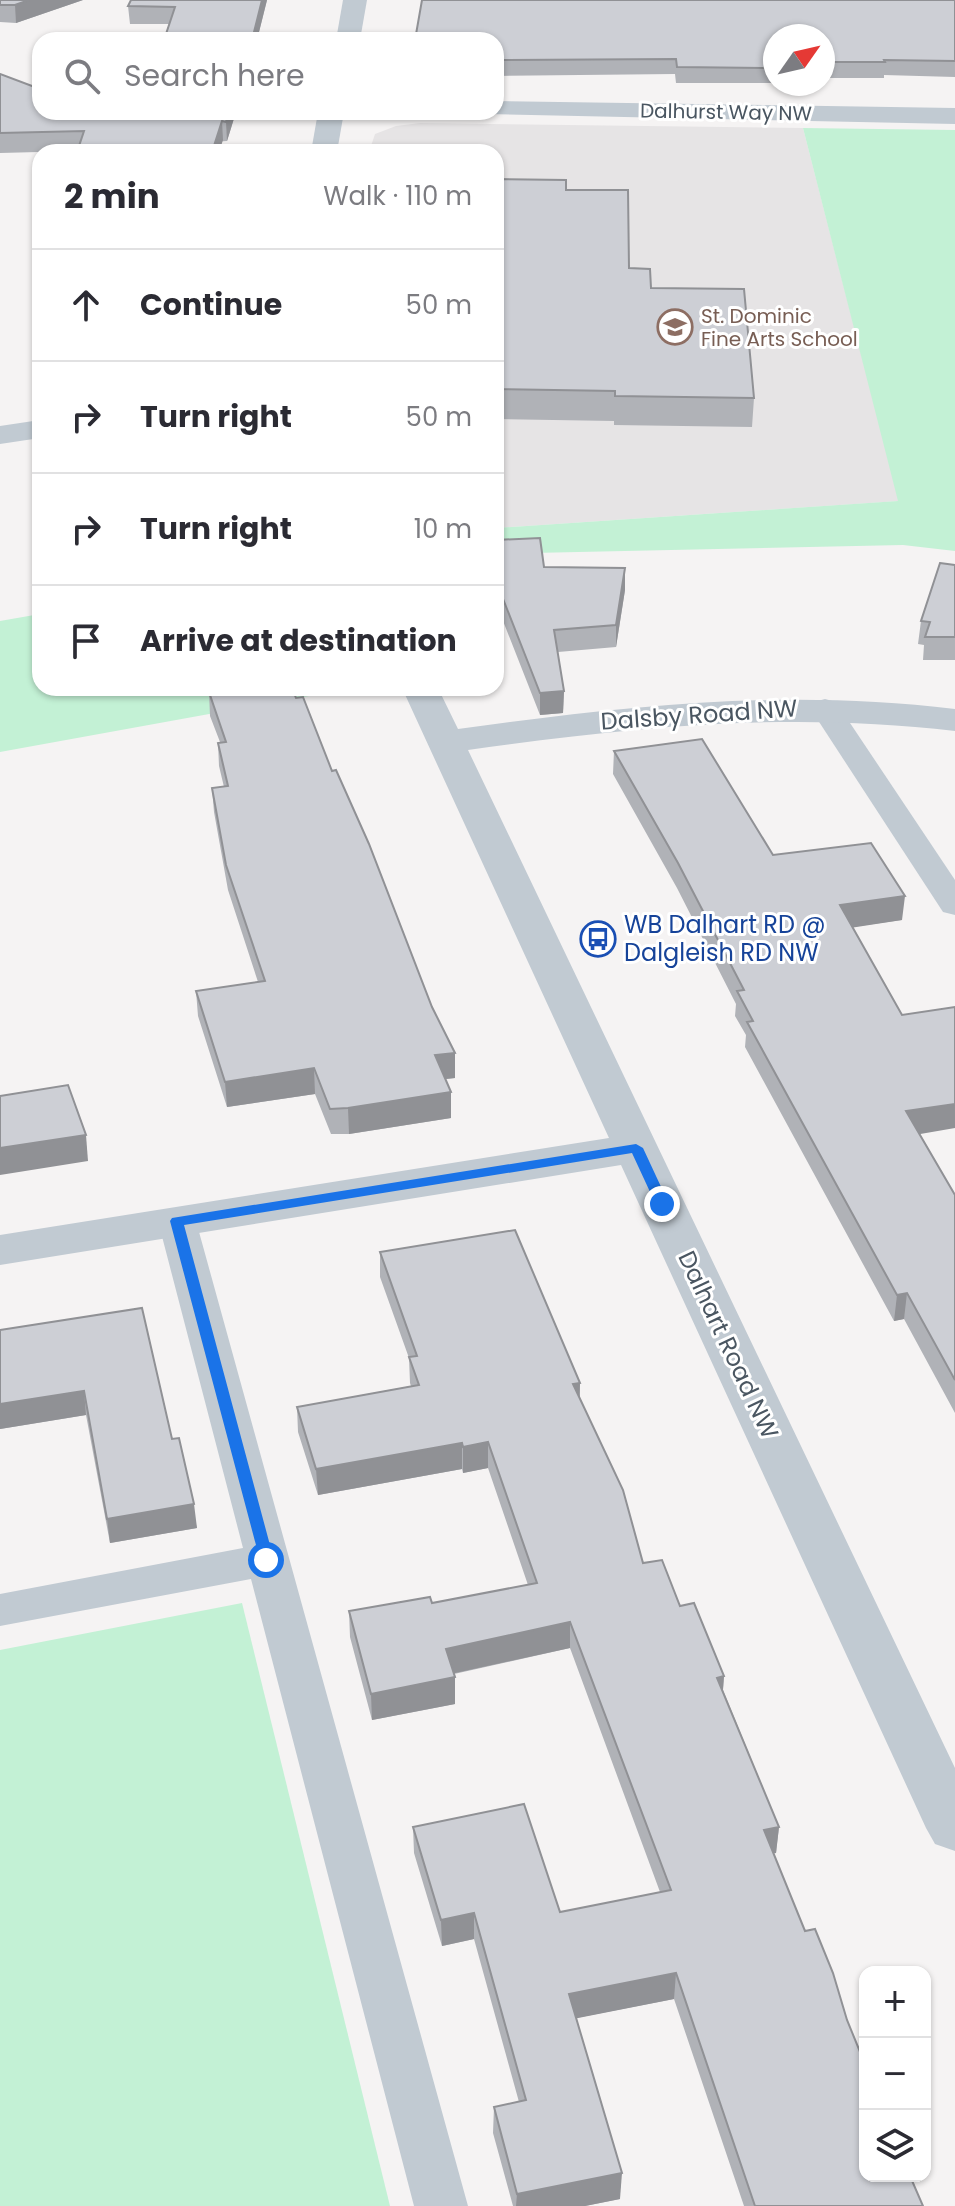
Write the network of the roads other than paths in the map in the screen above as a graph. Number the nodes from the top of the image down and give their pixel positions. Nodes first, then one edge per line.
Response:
1 (355, 0) edge
2 (349, 32) edge
3 (504, 109) edge
4 (955, 116) edge
5 (330, 120) edge
6 (325, 144) edge
7 (32, 430) edge
8 (0, 435) edge
9 (424, 696) edge
10 (825, 708) junction
11 (955, 720) edge
12 (444, 742) junction
13 (955, 905) edge
14 (636, 1148) junction
15 (177, 1221) junction
16 (0, 1250) edge
17 (266, 1560) junction
18 (0, 1610) edge
19 (955, 1828) edge
20 (441, 2206) edge

1 - 2 street
3 - 4 street, Dalhurst Way NW
5 - 6 street
7 - 8 street
9 - 12 street, Dalhart Road NW
10 - 11 street, Dalsby Road NW
10 - 12 street, Dalsby Road NW
10 - 13 lane
12 - 14 street, Dalhart Road NW
14 - 15 street
14 - 19 street, Dalhart Road NW
15 - 16 street
15 - 17 lane
17 - 18 lane
17 - 20 lane

